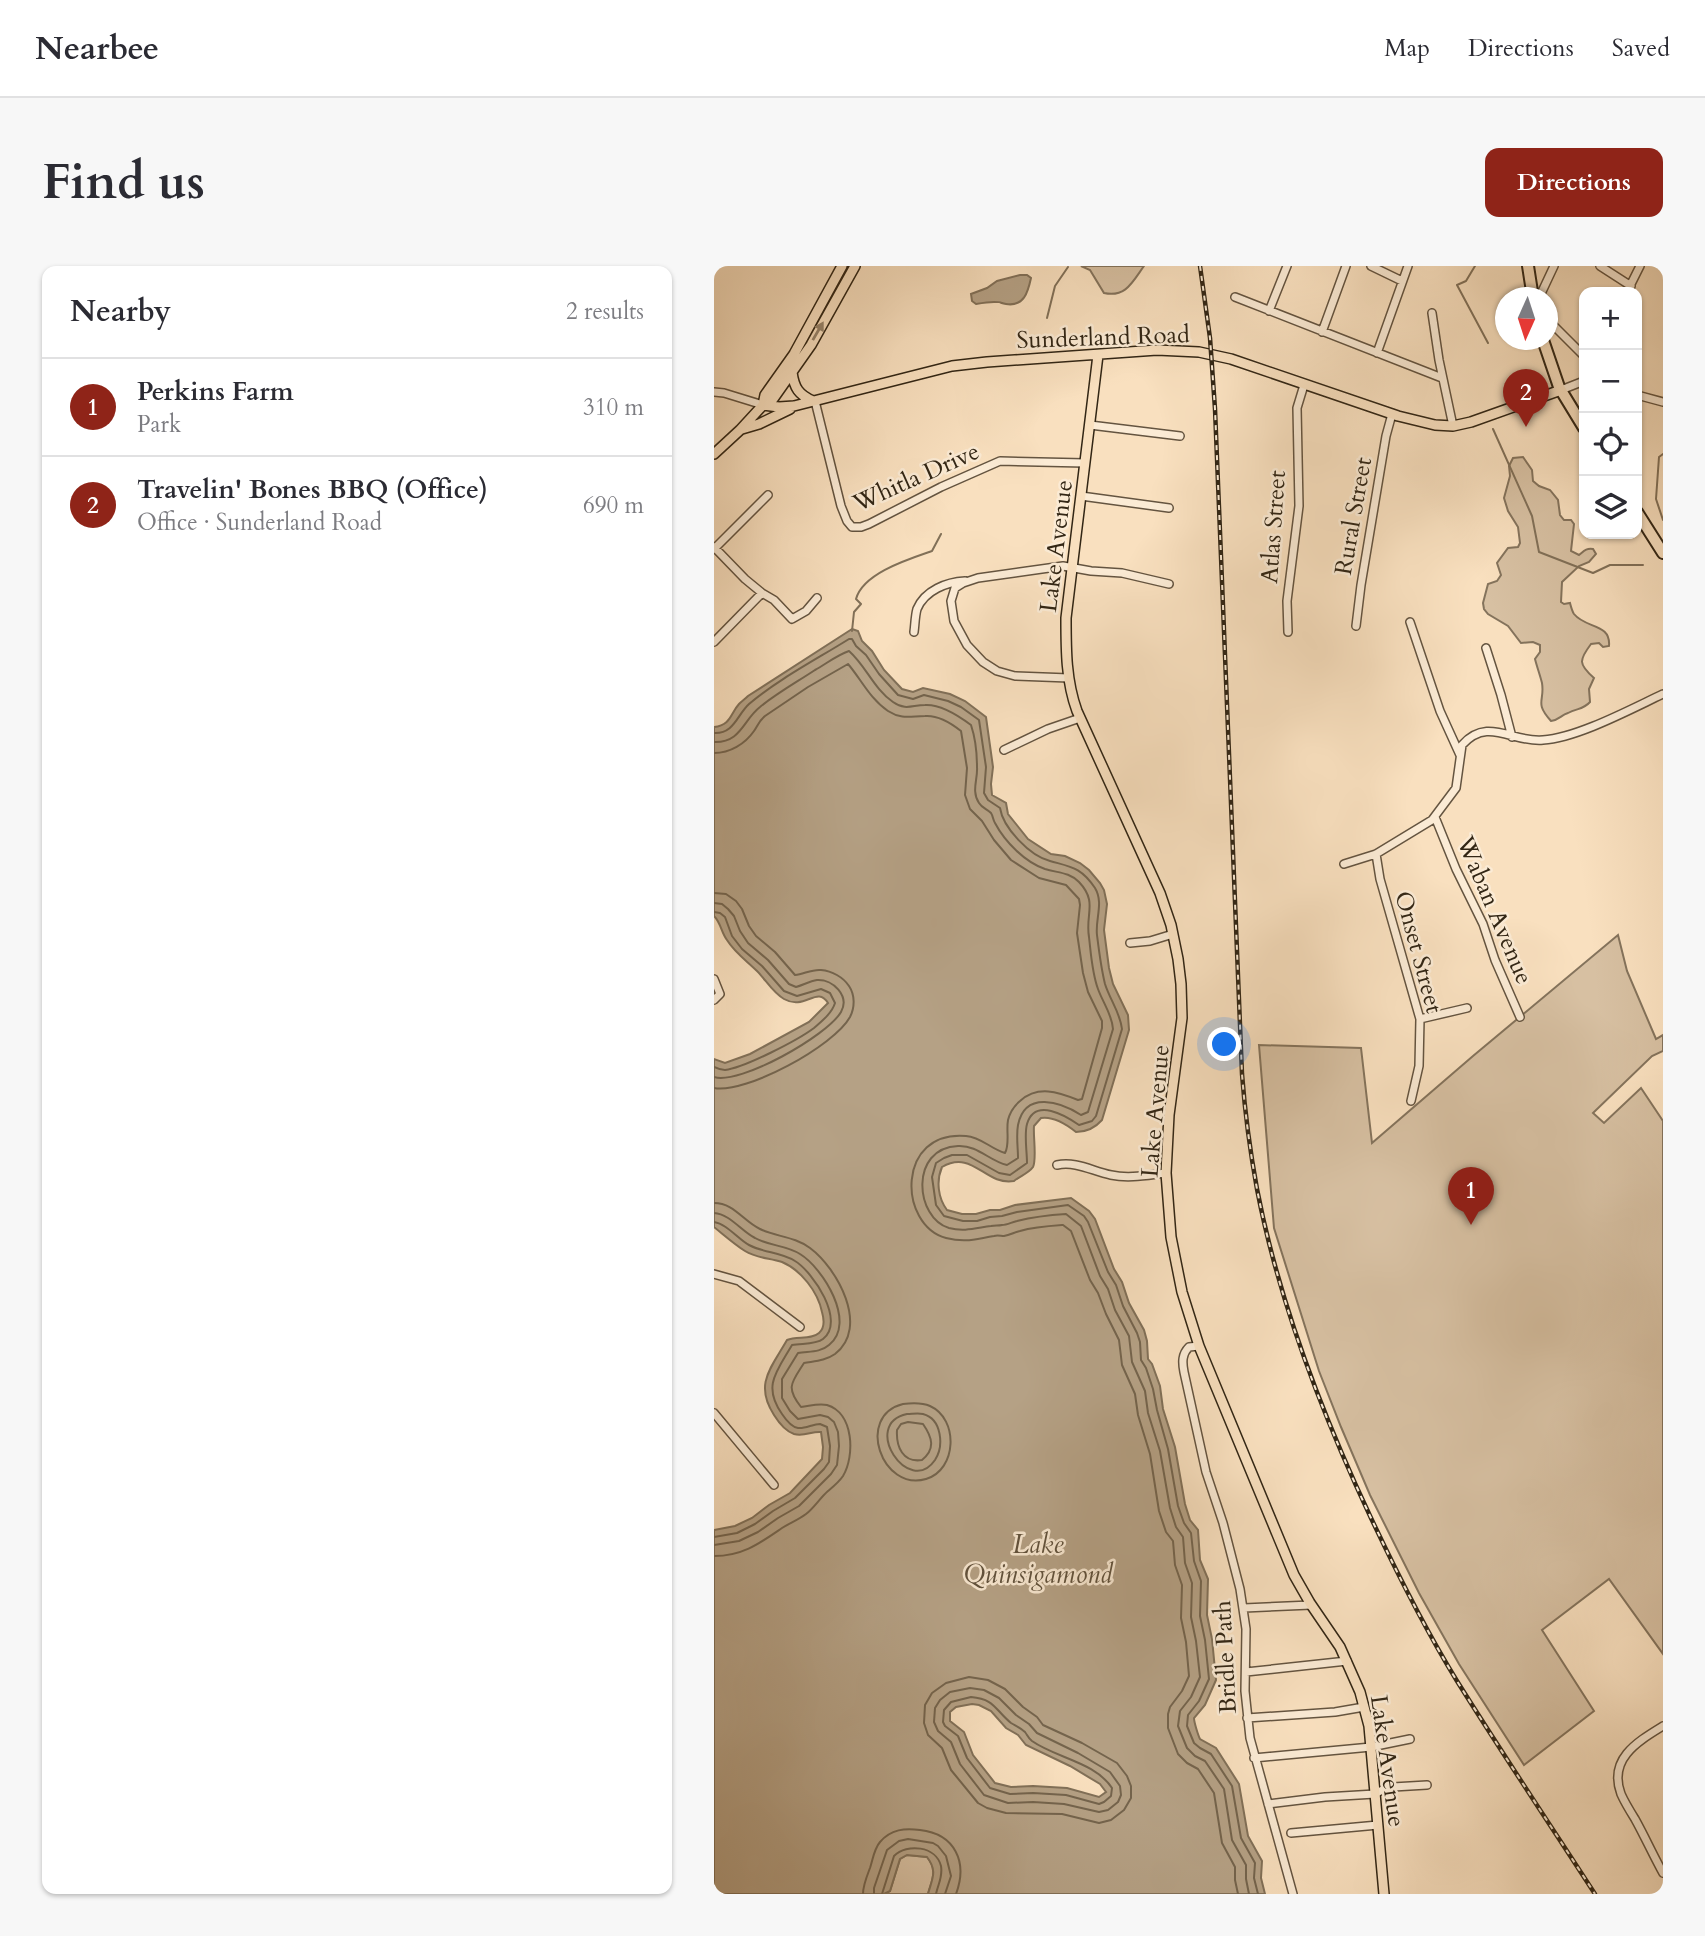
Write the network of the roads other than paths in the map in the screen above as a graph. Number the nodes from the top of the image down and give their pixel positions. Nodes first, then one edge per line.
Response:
1 (842, 266) edge
2 (855, 266) edge
3 (1287, 266) edge
4 (1346, 266) edge
5 (1371, 266) edge
6 (1408, 266) edge
7 (1528, 266) edge
8 (1554, 266) edge
9 (1600, 266) edge
10 (1640, 266) edge
11 (1402, 281) junction
12 (1531, 287) edge
13 (1544, 287) edge
14 (1626, 287) edge
15 (1630, 287) edge
16 (1235, 297) dead end
17 (1269, 311) junction
18 (1432, 313) dead end
19 (1558, 330) edge
20 (1322, 332) junction
21 (1546, 350) edge
22 (1579, 351) edge
23 (1377, 353) junction
24 (1098, 355) junction
25 (792, 372) junction
26 (1442, 378) junction
27 (1579, 382) edge
28 (1304, 385) junction
29 (1561, 390) junction
30 (714, 392) edge
31 (1663, 392) edge
32 (1642, 397) edge
33 (815, 401) junction
34 (1660, 402) edge
35 (764, 404) junction
36 (794, 406) junction
37 (1392, 414) junction
38 (1579, 420) edge
39 (1090, 425) junction
40 (1453, 426) junction
41 (740, 430) junction
42 (1180, 436) dead end
43 (714, 454) edge
44 (1086, 463) junction
45 (768, 495) dead end
46 (1081, 496) junction
47 (1169, 508) dead end
48 (1642, 520) edge
49 (714, 548) edge
50 (1663, 553) edge
51 (1072, 569) junction
52 (969, 581) junction
53 (1169, 584) dead end
54 (762, 593) junction
55 (817, 598) dead end
56 (1410, 622) dead end
57 (1356, 626) dead end
58 (914, 632) dead end
59 (1288, 632) dead end
60 (714, 642) edge
61 (1486, 648) dead end
62 (1069, 678) junction
63 (1663, 694) edge
64 (1080, 718) junction
65 (1512, 737) junction
66 (1004, 750) dead end
67 (1460, 755) junction
68 (1435, 817) junction
69 (1376, 855) junction
70 (1344, 864) dead end
71 (1174, 934) junction
72 (1130, 943) dead end
73 (714, 979) edge
74 (714, 1000) edge
75 (1467, 1008) dead end
76 (1520, 1017) dead end
77 (1420, 1019) junction
78 (1411, 1101) dead end
79 (1057, 1165) dead end
80 (1166, 1172) junction
81 (714, 1274) edge
82 (800, 1327) dead end
83 (1199, 1346) junction
84 (714, 1413) edge
85 (775, 1485) dead end
86 (1311, 1605) junction
87 (1244, 1608) junction
88 (1347, 1661) junction
89 (1247, 1672) junction
90 (1364, 1707) junction
91 (1247, 1718) junction
92 (1663, 1726) edge
93 (1410, 1739) dead end
94 (1371, 1747) junction
95 (1254, 1758) junction
96 (1427, 1785) dead end
97 (1375, 1794) junction
98 (1268, 1804) junction
99 (1378, 1825) junction
100 (1291, 1833) dead end
101 (1663, 1873) edge
102 (1293, 1894) edge
103 (1384, 1894) edge

1 - 35 main road
25 -> 2 main road
3 - 17 street
4 - 20 street
5 - 11 street
6 - 11 street
7 - 12 highway
8 - 13 street
9 - 14 street
10 - 15 street
11 - 23 street
16 - 17 street
17 - 20 street
18 - 26 street
19 - 22 street
20 - 23 street
21 - 29 highway
23 - 26 street
24 - 28 main road, Sunderland Road
24 - 33 main road, Sunderland Road
24 - 39 main road, Lake Avenue
25 - 33 main road
25 - 35 main road
26 - 40 street
27 - 29 street, Sunderland Road
28 - 37 main road, Sunderland Road
28 - 59 street, Atlas Street
29 - 38 highway
29 - 40 main road, Sunderland Road
30 - 35 street
31 - 34 street
32 - 34 street
33 - 36 main road, Sunderland Road
33 - 44 street, Whitla Drive
35 - 36 main road, Sunderland Road
35 - 41 main road
36 - 41 main road
37 - 40 main road, Sunderland Road
37 - 57 street, Rural Street
39 - 42 street
39 - 44 main road, Lake Avenue
41 - 43 main road
44 - 46 main road, Lake Avenue
45 - 49 street
46 - 47 street
46 - 51 main road, Lake Avenue
48 - 50 highway
49 - 54 street
51 - 52 street
51 - 53 street
51 - 62 main road, Lake Avenue
52 - 58 street
52 - 62 street
54 - 55 street
54 - 60 street
56 - 67 street
61 - 65 street
62 - 64 main road, Lake Avenue
63 - 65 street
64 - 66 street
64 - 71 main road, Lake Avenue
65 - 67 street
67 - 68 street
68 - 69 street
68 - 76 street, Waban Avenue
69 - 70 street
69 - 77 street, Onset Street
71 - 72 street
71 - 80 main road, Lake Avenue
73 - 74 street
75 - 77 street
77 - 78 street, Onset Street
79 - 80 street
80 - 83 main road, Lake Avenue
81 - 82 street
83 - 86 main road, Lake Avenue
83 - 87 street, Bridle Path
84 - 85 street
86 - 87 street
86 - 88 main road, Lake Avenue
87 - 89 street, Bridle Path
88 - 89 street
88 - 90 main road, Lake Avenue
89 - 91 street, Bridle Path
90 - 91 street
90 - 94 main road, Lake Avenue
91 - 95 street, Bridle Path
92 - 101 street
93 - 94 street
94 - 95 street
94 - 97 main road, Lake Avenue
95 - 98 street, Bridle Path
96 - 97 street
97 - 98 street
97 - 99 main road, Lake Avenue
98 - 102 street, Bridle Path
99 - 100 street
99 - 103 main road, Lake Avenue

